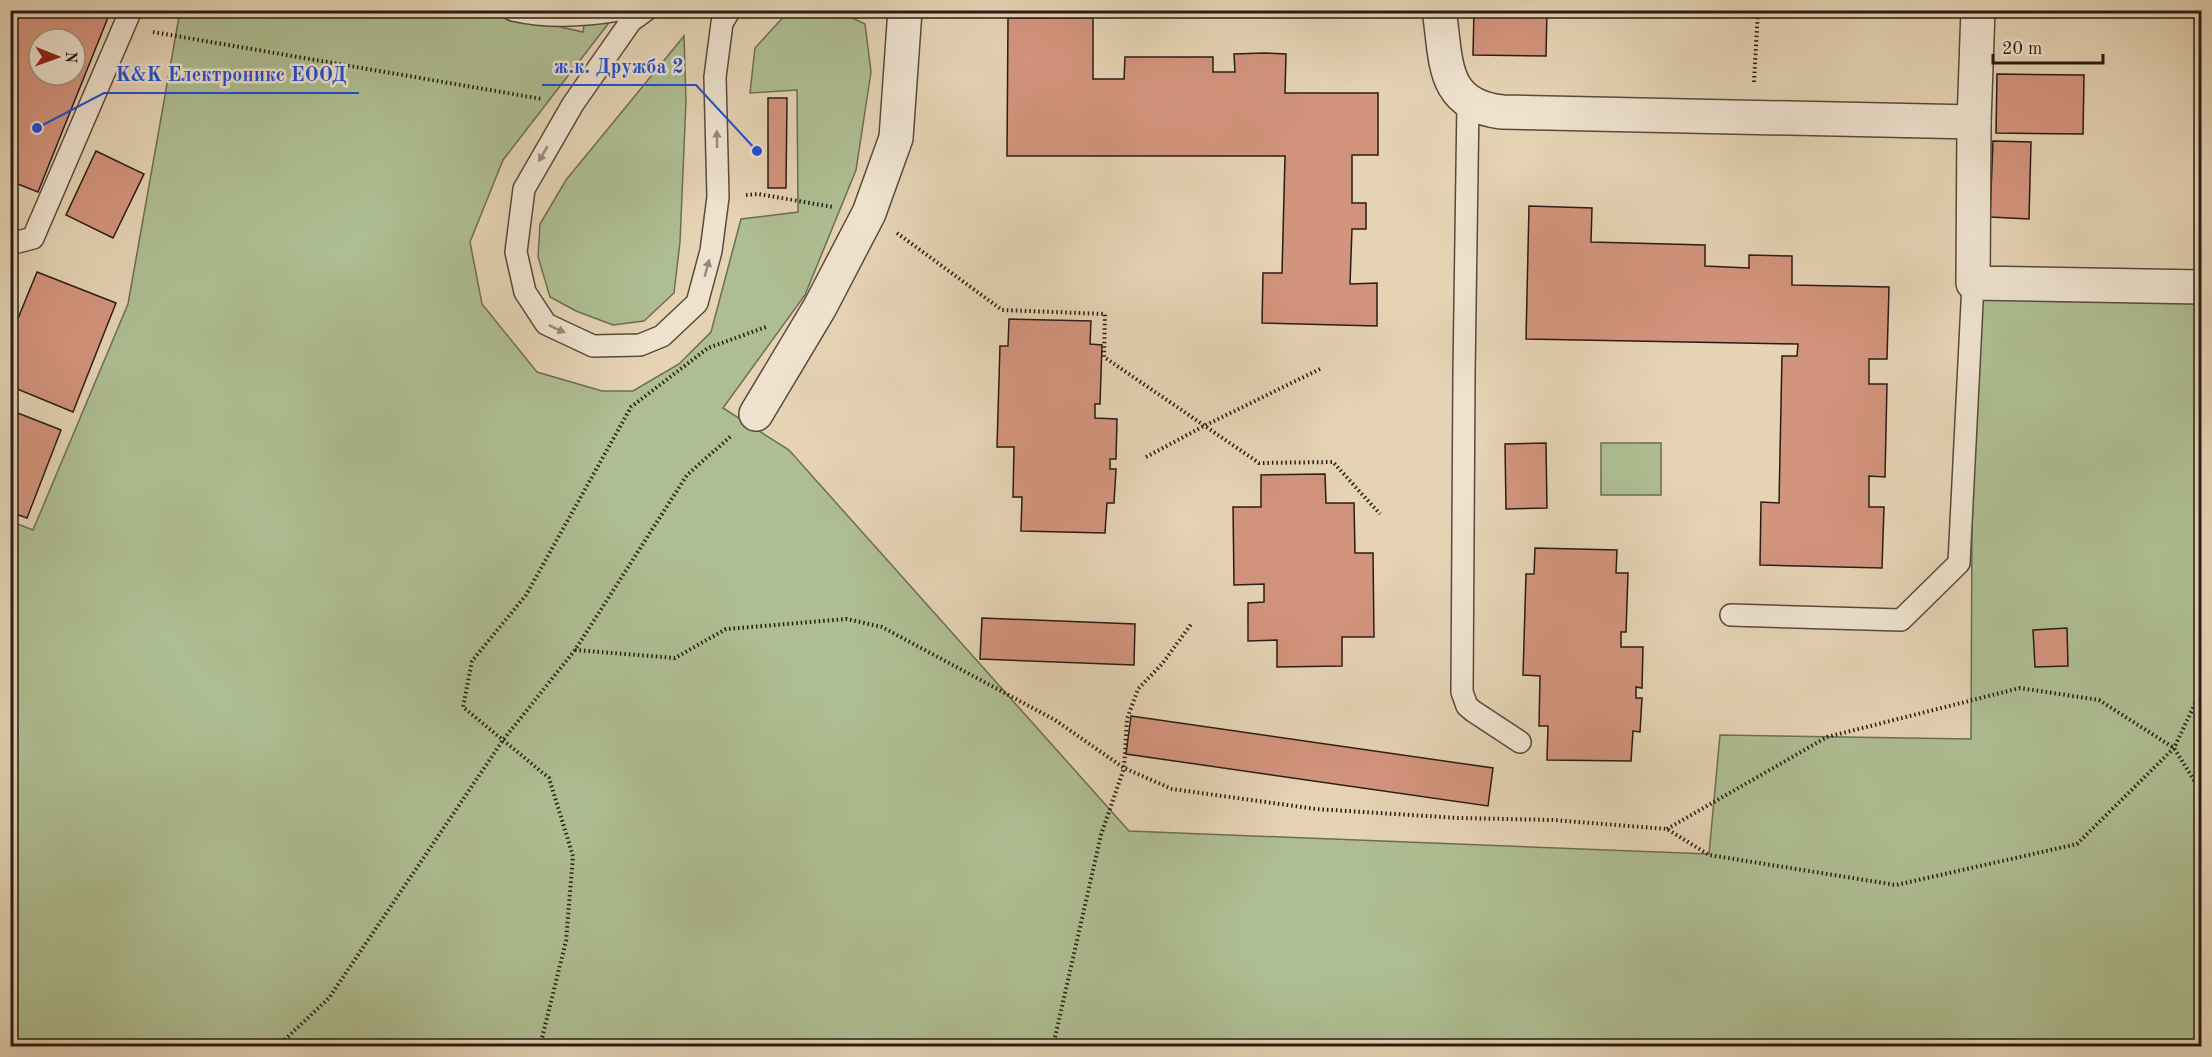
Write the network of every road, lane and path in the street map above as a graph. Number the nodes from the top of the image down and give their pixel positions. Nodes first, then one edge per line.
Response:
1 (513, 10) edge
2 (619, 10) edge
3 (646, 10) edge
4 (730, 10) edge
5 (905, 10) edge
6 (1439, 10) edge
7 (1758, 10) edge
8 (1978, 10) edge
9 (128, 19) edge
10 (1468, 102) junction
11 (573, 104) junction
12 (1752, 118) junction
13 (1974, 122) junction
14 (718, 197) junction
15 (869, 213) junction
16 (10, 244) edge
17 (1973, 283) junction
18 (2202, 287) edge
19 (820, 307) junction
20 (1323, 368) dead end
21 (756, 414) joint
22 (1204, 426) junction
23 (1146, 456) dead end
24 (1380, 514) dead end
25 (1731, 615) dead end
26 (1192, 623) dead end
27 (574, 650) junction
28 (2202, 689) edge
29 (503, 740) junction
30 (1520, 742) dead end
31 (2174, 748) junction
32 (1124, 768) junction
33 (2202, 793) edge
34 (1667, 829) junction
35 (278, 1047) edge
36 (540, 1047) edge
37 (1053, 1047) edge

1 - 2 lane
3 - 11 lane
14 -> 4 lane
5 - 15 street
6 - 10 street
7 - 12 path
8 - 13 street
9 - 11 path
9 - 16 lane
10 - 12 street
10 - 30 lane
11 -> 14 lane
12 - 13 street
13 - 17 street
14 - 15 path
15 - 19 street
15 - 22 path
17 - 18 street
17 - 25 lane
19 - 21 street
19 - 29 path
20 - 22 path
21 - 27 path
22 - 23 path
22 - 24 path
26 - 32 path
27 - 29 path
27 - 32 path
28 - 31 path
29 - 35 path
29 - 36 path
31 - 33 path
31 - 34 path
31 - 34 path
32 - 34 path
32 - 37 path

